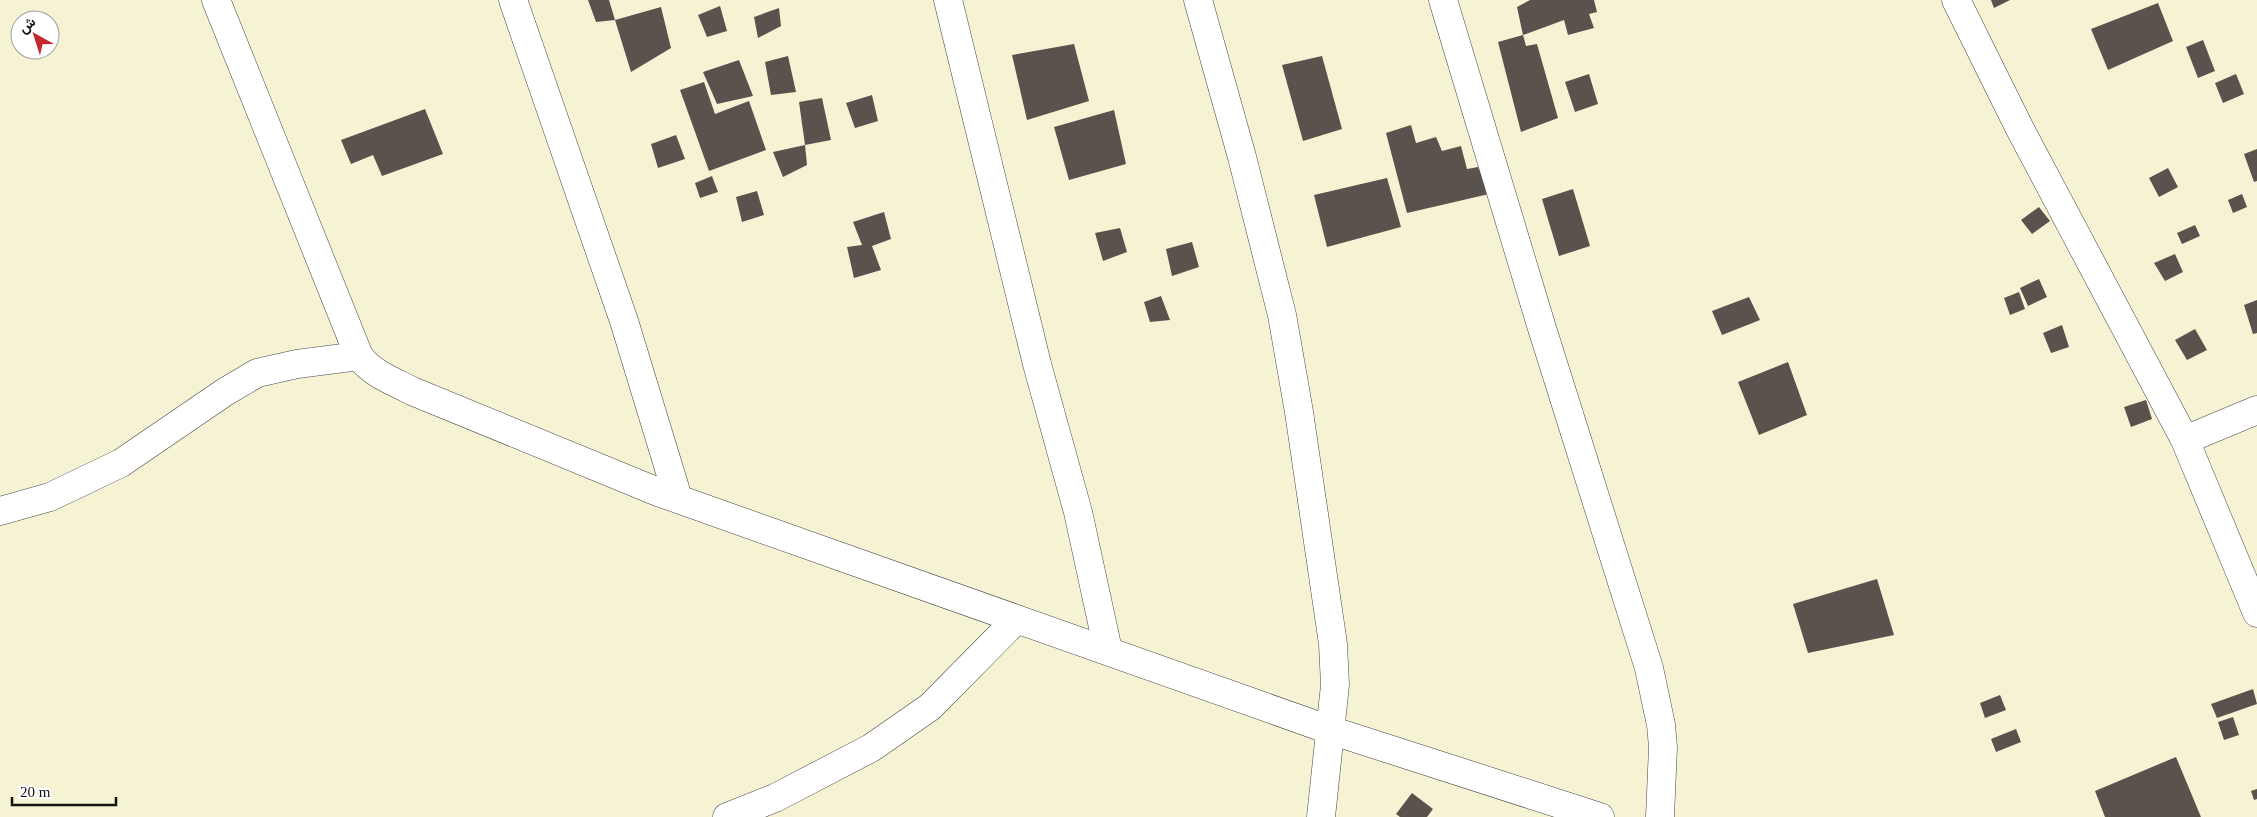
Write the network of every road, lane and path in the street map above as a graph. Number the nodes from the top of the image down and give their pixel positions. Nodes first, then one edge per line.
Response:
1 (216, 0) edge
2 (513, 0) edge
3 (948, 0) edge
4 (1198, 0) edge
5 (1443, 0) edge
6 (1956, 0) edge
7 (359, 356) junction
8 (2257, 410) edge
9 (2185, 440) junction
10 (678, 498) junction
11 (0, 511) edge
12 (2257, 613) edge
13 (1017, 619) junction
14 (1108, 650) junction
15 (1330, 730) junction
16 (727, 817) edge
17 (1321, 817) edge
18 (1600, 817) edge
19 (1660, 817) edge

1 - 7 street
2 - 10 street
3 - 14 street
4 - 15 street
5 - 19 street
6 - 9 street
7 - 10 street
7 - 11 street
8 - 9 street
9 - 12 street
10 - 13 street
13 - 14 street
13 - 16 street
14 - 15 street
15 - 17 street
15 - 18 street

